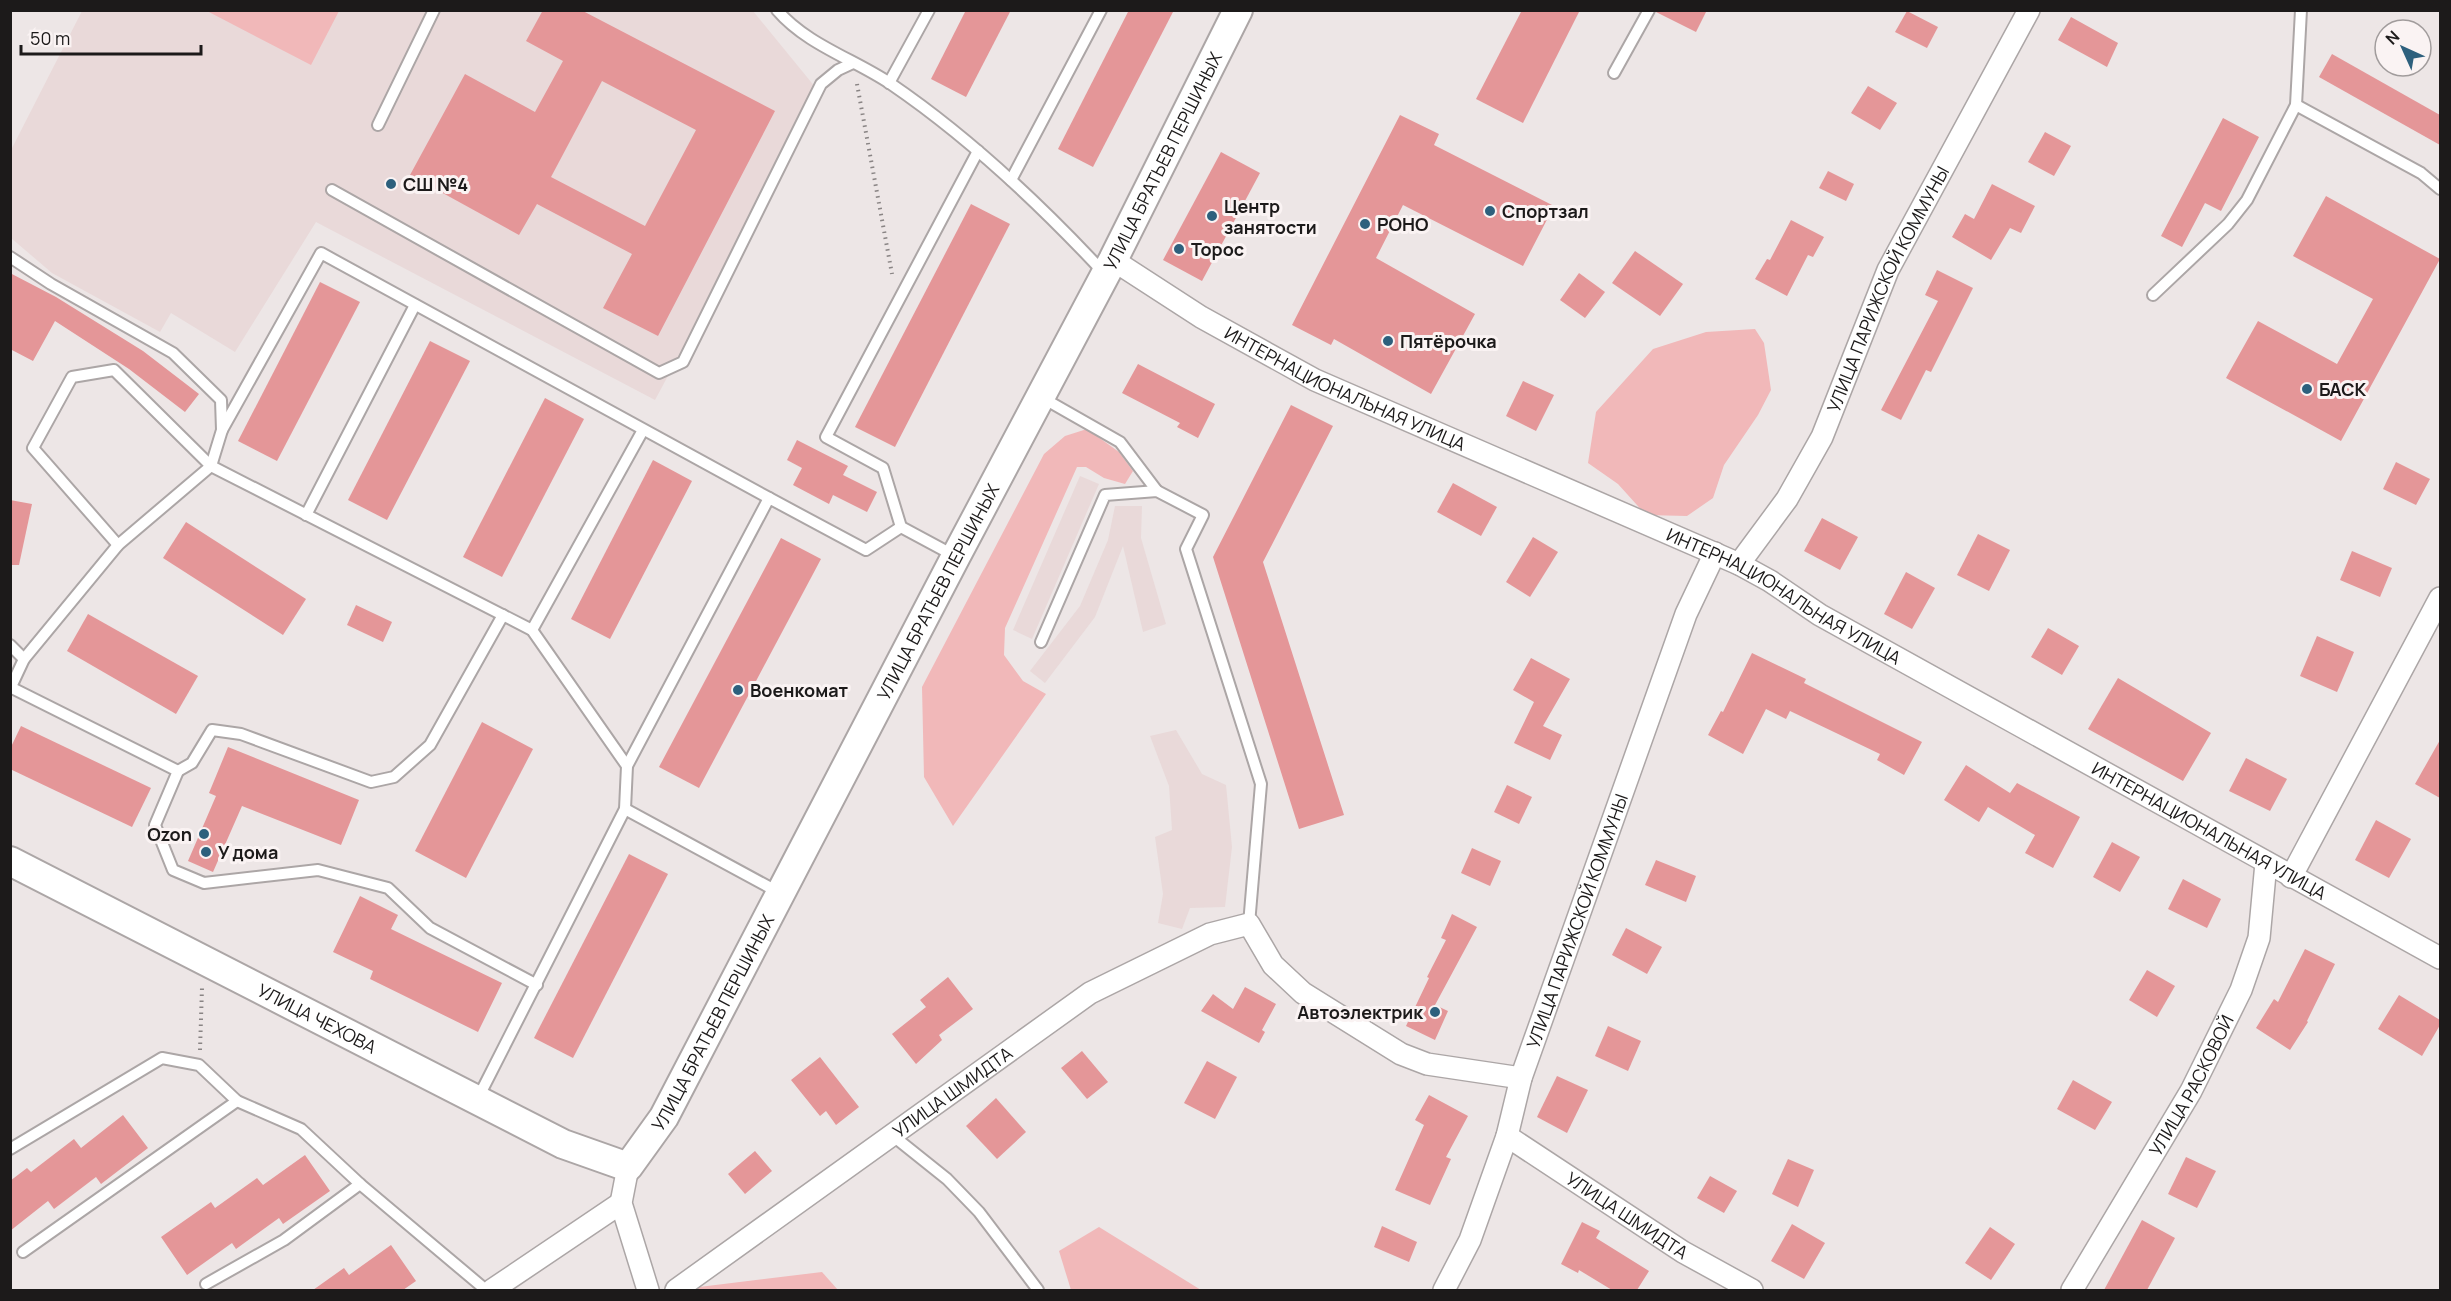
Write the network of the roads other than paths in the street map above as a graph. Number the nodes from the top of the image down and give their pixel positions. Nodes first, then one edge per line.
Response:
1 (434, 10) edge
2 (777, 10) edge
3 (929, 10) edge
4 (1101, 10) edge
5 (1238, 10) edge
6 (1649, 10) edge
7 (2029, 10) edge
8 (2301, 10) edge
9 (852, 63) junction
10 (1614, 73) dead end
11 (889, 83) junction
12 (2296, 105) junction
13 (378, 125) dead end
14 (978, 151) junction
15 (1011, 180) junction
16 (2440, 189) edge
17 (332, 190) dead end
18 (10, 256) edge
19 (1109, 267) junction
20 (2153, 295) dead end
21 (415, 305) junction
22 (1040, 396) junction
23 (222, 430) junction
24 (643, 430) junction
25 (211, 466) junction
26 (1157, 491) junction
27 (769, 498) junction
28 (306, 514) junction
29 (902, 527) junction
30 (118, 545) junction
31 (1715, 554) junction
32 (956, 556) junction
33 (1739, 564) junction
34 (2440, 598) edge
35 (503, 615) junction
36 (532, 630) junction
37 (1041, 642) dead end
38 (10, 645) edge
39 (24, 659) junction
40 (11, 688) edge
41 (627, 766) junction
42 (178, 771) junction
43 (625, 809) junction
44 (10, 861) edge
45 (2266, 863) junction
46 (2291, 877) junction
47 (780, 894) junction
48 (1249, 924) junction
49 (2440, 958) edge
50 (537, 985) junction
51 (1521, 1078) junction
52 (477, 1100) junction
53 (237, 1101) junction
54 (892, 1135) junction
55 (1506, 1136) junction
56 (10, 1149) edge
57 (627, 1167) junction
58 (360, 1184) junction
59 (621, 1203) junction
60 (23, 1252) dead end
61 (206, 1284) dead end
62 (486, 1290) edge
63 (492, 1290) edge
64 (648, 1290) edge
65 (676, 1290) edge
66 (1038, 1290) edge
67 (1443, 1290) edge
68 (1752, 1290) edge
69 (2072, 1290) edge

1 - 13 lane
2 - 9 lane
3 - 11 lane
4 - 15 lane
5 - 19 street, УЛИЦА БРАТЬЕВ ПЕРШИНЫХ
6 - 10 lane
7 - 33 street, УЛИЦА ПАРИЖСКОЙ КОММУНЫ
8 - 12 lane
9 - 11 lane
9 - 17 lane
11 - 14 lane
12 - 16 lane
12 - 20 lane
14 - 15 lane
14 - 29 lane
15 - 19 lane
18 - 23 lane
19 - 22 street, УЛИЦА БРАТЬЕВ ПЕРШИНЫХ
19 - 31 street, ИНТЕРНАЦИОНАЛЬНАЯ УЛИЦА
21 - 23 lane
21 - 24 lane
21 - 28 lane
22 - 26 lane
22 - 32 street, УЛИЦА БРАТЬЕВ ПЕРШИНЫХ
23 - 25 lane
24 - 27 lane
24 - 36 lane
25 - 28 lane
25 - 30 lane
25 - 30 lane
26 - 37 lane
26 - 48 lane
27 - 29 lane
27 - 41 lane
28 - 35 lane
29 - 32 lane
30 - 39 lane
31 - 33 street, ИНТЕРНАЦИОНАЛЬНАЯ УЛИЦА
31 - 51 street, УЛИЦА ПАРИЖСКОЙ КОММУНЫ
32 - 47 street, УЛИЦА БРАТЬЕВ ПЕРШИНЫХ
33 - 45 street, ИНТЕРНАЦИОНАЛЬНАЯ УЛИЦА
34 - 46 street
35 - 36 lane
35 - 42 lane
36 - 41 lane
38 - 39 lane
39 - 40 lane
40 - 42 lane
41 - 43 lane
42 - 50 lane
43 - 47 lane
43 - 50 lane
44 - 52 street, УЛИЦА ЧЕХОВА
45 - 46 street, ИНТЕРНАЦИОНАЛЬНАЯ УЛИЦА
45 - 69 street, УЛИЦА РАСКОВОЙ
46 - 49 street, ИНТЕРНАЦИОНАЛЬНАЯ УЛИЦА
47 - 57 street, УЛИЦА БРАТЬЕВ ПЕРШИНЫХ
48 - 51 street
48 - 54 street, УЛИЦА ШМИДТА
50 - 52 lane
51 - 55 street, УЛИЦА ПАРИЖСКОЙ КОММУНЫ
52 - 57 street, УЛИЦА ЧЕХОВА
53 - 56 lane
53 - 58 lane
53 - 60 lane
54 - 65 street, УЛИЦА ШМИДТА
54 - 66 lane
55 - 67 street, УЛИЦА ПАРИЖСКОЙ КОММУНЫ
55 - 68 street, УЛИЦА ШМИДТА
57 - 59 street
58 - 61 lane
58 - 62 lane
59 - 63 street
59 - 64 street

